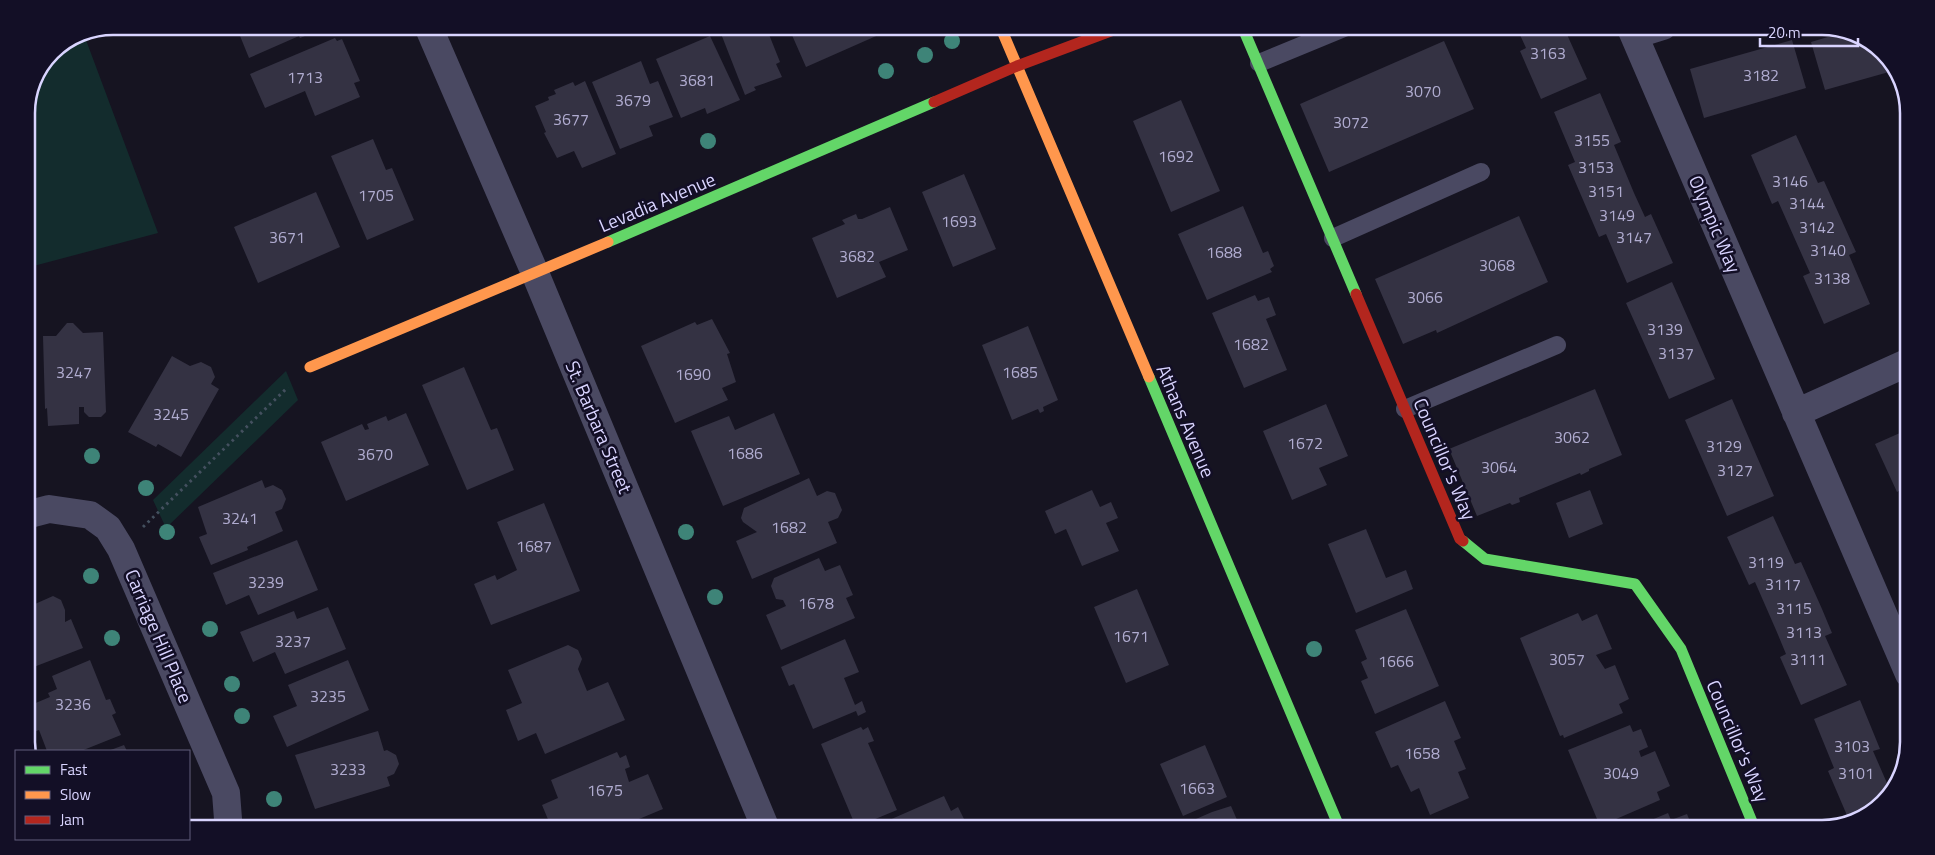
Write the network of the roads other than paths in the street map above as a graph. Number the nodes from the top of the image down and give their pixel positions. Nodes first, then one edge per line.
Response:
1 (432, 35) edge
2 (1004, 35) edge
3 (1100, 35) edge
4 (1246, 35) edge
5 (1327, 35) edge
6 (1634, 35) edge
7 (1259, 63) junction
8 (1017, 66) junction
9 (1481, 172) dead end
10 (1333, 238) junction
11 (535, 273) junction
12 (1557, 345) dead end
13 (1900, 366) edge
14 (310, 367) road end
15 (1405, 409) junction
16 (1796, 413) junction
17 (35, 513) edge
18 (1900, 653) edge
19 (228, 820) edge
20 (762, 820) edge
21 (1336, 820) edge
22 (1751, 820) edge

1 - 11 street, St. Barbara Street
2 - 8 street, Athans Avenue
3 - 8 street
4 - 7 street, Councillor's Way
5 - 7 lane
6 - 16 street, Olympic Way
7 - 10 street, Councillor's Way
8 - 11 street, Levadia Avenue
8 - 21 street, Athans Avenue
9 - 10 lane
10 - 15 street, Councillor's Way
11 - 14 street, Levadia Avenue
11 - 20 street, St. Barbara Street
12 - 15 lane
13 - 16 street
15 - 22 street, Councillor's Way
16 - 18 street, Olympic Way
17 - 19 street, Carriage Hill Place

